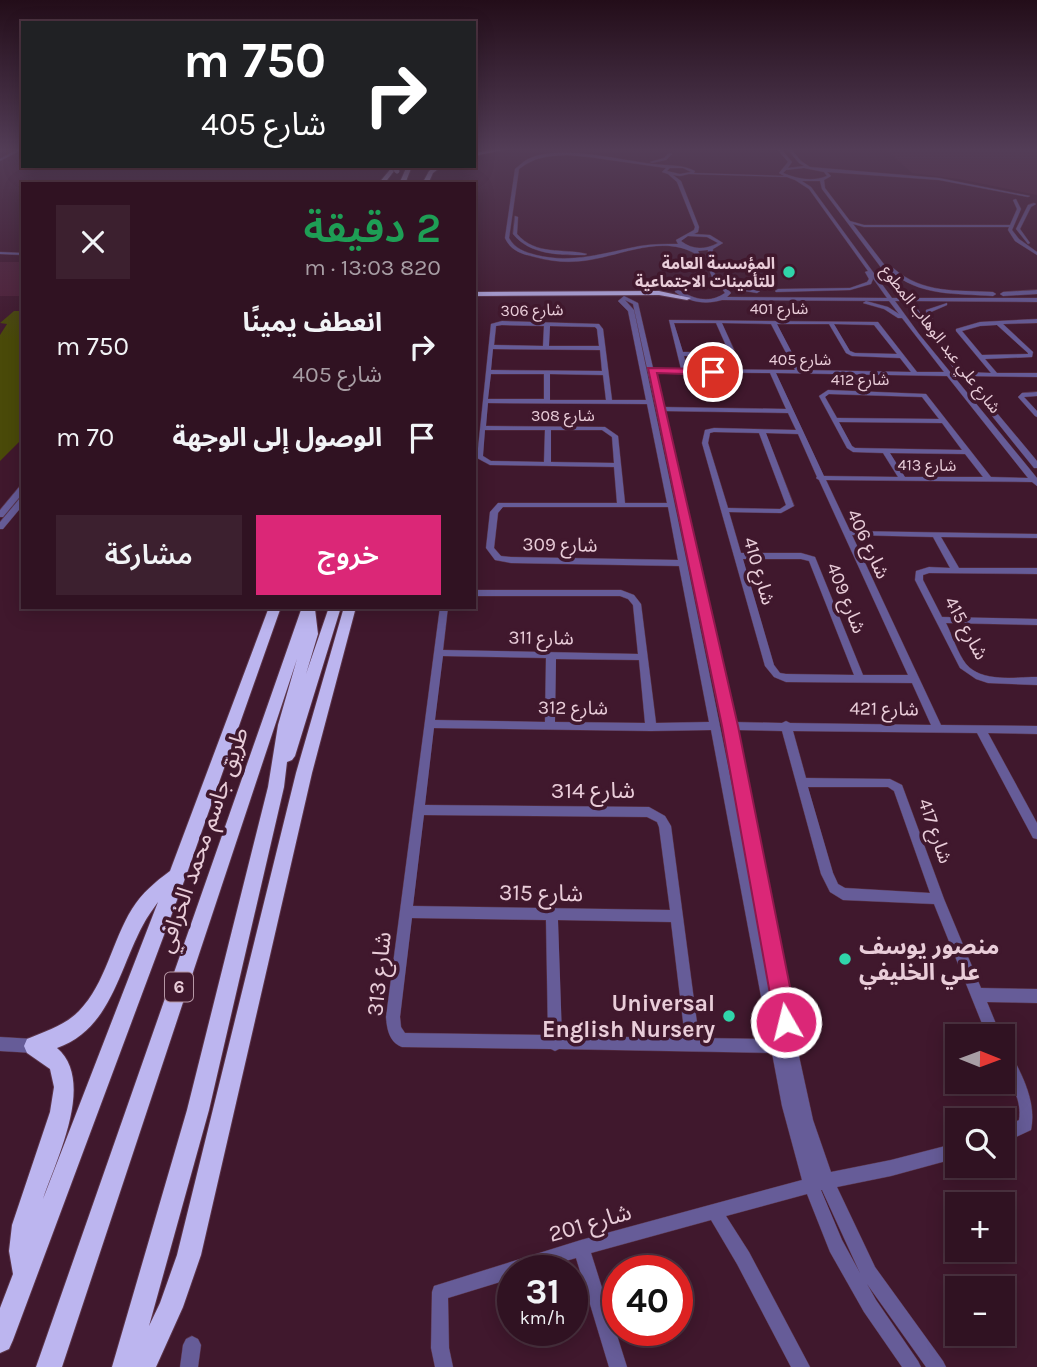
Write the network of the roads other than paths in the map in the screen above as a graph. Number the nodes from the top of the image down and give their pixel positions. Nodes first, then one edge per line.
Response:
1 (511, 213) edge
2 (518, 213) edge
3 (691, 213) edge
4 (698, 213) edge
5 (828, 213) edge
6 (843, 213) edge
7 (1016, 213) edge
8 (1025, 213) edge
9 (849, 221) junction
10 (1010, 226) junction
11 (866, 227) junction
12 (1001, 230) junction
13 (1019, 232) junction
14 (859, 234) junction
15 (1012, 234) junction
16 (1027, 234) dead end
17 (685, 236) junction
18 (712, 237) junction
19 (683, 246) junction
20 (867, 247) junction
21 (711, 248) junction
22 (853, 248) junction
23 (1037, 251) edge
24 (0, 255) edge
25 (21, 255) edge
26 (685, 283) junction
27 (720, 285) junction
28 (476, 286) edge
29 (778, 291) junction
30 (1037, 292) edge
31 (659, 293) junction
32 (993, 294) junction
33 (476, 295) edge
34 (593, 295) junction
35 (476, 296) edge
36 (897, 296) junction
37 (552, 297) junction
38 (687, 298) junction
39 (804, 298) junction
40 (722, 299) junction
41 (1037, 300) edge
42 (1000, 301) junction
43 (630, 303) junction
44 (718, 321) junction
45 (1037, 321) edge
46 (773, 322) junction
47 (830, 322) junction
48 (547, 323) junction
49 (999, 324) junction
50 (917, 335) junction
51 (938, 344) junction
52 (491, 347) junction
53 (546, 347) junction
54 (602, 348) junction
55 (681, 354) junction
56 (901, 356) junction
57 (981, 357) junction
58 (651, 370) junction
59 (685, 371) junction
60 (488, 372) junction
61 (547, 373) junction
62 (605, 373) junction
63 (773, 373) junction
64 (799, 373) junction
65 (915, 373) junction
66 (948, 374) junction
67 (961, 374) junction
68 (996, 374) junction
69 (1037, 374) edge
70 (1037, 394) edge
71 (485, 401) junction
72 (547, 401) junction
73 (609, 402) junction
74 (648, 402) junction
75 (659, 409) junction
76 (789, 411) junction
77 (1037, 415) edge
78 (835, 420) junction
79 (945, 421) junction
80 (483, 428) junction
81 (548, 429) junction
82 (762, 432) junction
83 (799, 432) junction
84 (886, 452) junction
85 (968, 452) junction
86 (547, 463) junction
87 (617, 464) junction
88 (1037, 466) edge
89 (820, 478) junction
90 (902, 478) junction
91 (988, 480) junction
92 (1035, 483) edge
93 (21, 490) edge
94 (21, 502) edge
95 (621, 504) junction
96 (671, 505) junction
97 (724, 510) junction
98 (0, 515) edge
99 (0, 527) edge
100 (681, 530) junction
101 (847, 533) junction
102 (936, 535) junction
103 (1033, 536) edge
104 (1037, 547) edge
105 (738, 556) junction
106 (683, 563) junction
107 (956, 570) junction
108 (1037, 571) edge
109 (476, 593) edge
110 (274, 609) edge
111 (307, 609) edge
112 (308, 609) edge
113 (334, 609) edge
114 (349, 609) edge
115 (444, 609) edge
116 (940, 620) junction
117 (1037, 622) edge
118 (439, 653) junction
119 (551, 655) junction
120 (642, 657) junction
121 (859, 679) junction
122 (913, 679) junction
123 (1037, 681) edge
124 (432, 724) junction
125 (550, 725) junction
126 (786, 725) junction
127 (715, 726) junction
128 (730, 726) junction
129 (651, 727) junction
130 (937, 727) junction
131 (980, 729) junction
132 (1037, 730) edge
133 (803, 782) junction
134 (276, 787) junction
135 (419, 810) junction
136 (1037, 834) edge
137 (177, 876) junction
138 (938, 899) junction
139 (406, 912) junction
140 (552, 915) junction
141 (675, 916) junction
142 (779, 974) junction
143 (762, 975) junction
144 (978, 995) junction
145 (1037, 996) edge
146 (989, 1024) edge
147 (555, 1044) junction
148 (0, 1045) edge
149 (694, 1045) junction
150 (34, 1046) junction
151 (783, 1046) junction
152 (1015, 1076) edge
153 (1015, 1130) edge
154 (945, 1153) edge
155 (818, 1183) junction
156 (715, 1213) junction
157 (581, 1248) junction
158 (25, 1274) junction
159 (0, 1340) edge
160 (192, 1345) dead end
161 (49, 1367) edge
162 (125, 1367) edge
163 (143, 1367) edge
164 (189, 1367) edge
165 (444, 1367) edge
166 (618, 1367) edge
167 (801, 1367) edge
168 (912, 1367) edge
169 (937, 1367) edge

1 - 19 street
2 - 17 street
3 - 17 street
4 - 18 street
5 - 22 street, شارع علي عبد الوهاب المطوع
6 - 9 street, شارع علي عبد الوهاب المطوع
7 - 10 street
8 - 13 street
9 - 11 street
9 - 14 street, شارع علي عبد الوهاب المطوع
10 - 12 street
10 - 15 street
11 - 12 street
11 - 14 street
12 - 15 street
13 - 16 street
13 - 23 street
14 - 20 street, شارع علي عبد الوهاب المطوع
15 - 23 street
17 - 18 street
17 - 19 street
18 - 21 street
19 - 21 street
19 - 26 street
20 - 32 street
20 - 36 street, شارع علي عبد الوهاب المطوع
21 - 27 street
22 - 29 street
22 - 36 street, شارع علي عبد الوهاب المطوع
24 - 25 street
26 - 27 street
26 - 28 highway
26 - 38 street
27 - 29 street
27 - 40 street
29 - 36 street
30 - 32 street
31 - 34 highway
31 - 38 highway
31 - 43 highway
32 - 36 street
33 - 34 highway
34 - 37 highway
35 - 37 highway
36 - 39 street
36 - 42 street
36 - 50 street, شارع علي عبد الوهاب المطوع
36 - 51 street, شارع علي عبد الوهاب المطوع
37 - 43 highway
38 - 40 street
39 - 40 street
39 - 50 street
41 - 42 street
42 - 51 street
43 - 58 street
43 - 74 street
44 - 46 street, شارع 401
44 - 55 street, شارع 401
44 - 55 street
45 - 49 street
46 - 47 street, شارع 401
46 - 64 street
47 - 56 street, شارع 401
47 - 56 street
48 - 52 street, شارع 306
48 - 53 street
48 - 54 street, شارع 306
49 - 57 street
49 - 57 street
50 - 66 street, شارع علي عبد الوهاب المطوع
51 - 67 street, شارع علي عبد الوهاب المطوع
52 - 53 street
52 - 60 street, شارع 306
53 - 54 street
54 - 62 street, شارع 306
55 - 59 street, شارع 401
56 - 65 street, شارع 401
57 - 68 street
58 - 59 street, شارع 405
58 - 75 street
59 - 63 street, شارع 405
60 - 61 street
60 - 71 street, شارع 306
61 - 62 street
61 - 72 street
62 - 73 street, شارع 306
63 - 64 street, شارع 405
63 - 76 street, شارع 406
64 - 65 street, شارع 405
65 - 66 street, شارع 405
66 - 92 street, شارع علي عبد الوهاب المطوع
67 - 68 street
67 - 88 street, شارع علي عبد الوهاب المطوع
68 - 69 street
70 - 77 street
71 - 72 street
71 - 80 street, شارع 306
72 - 73 street
73 - 74 street
74 - 96 street
75 - 76 street
75 - 100 street
76 - 83 street, شارع 406
78 - 79 street
78 - 79 street, شارع 412
78 - 84 street, شارع 412
79 - 85 street, شارع 412
80 - 81 street, شارع 308
80 - 86 street, شارع 306
81 - 86 street
81 - 87 street, شارع 308
82 - 83 street, شارع 410
82 - 97 street, شارع 410
82 - 97 street
83 - 89 street, شارع 406
84 - 85 street, شارع 412
84 - 90 street
85 - 91 street, شارع 412
86 - 87 street, شارع 306
87 - 95 street, شارع 308
89 - 90 street, شارع 413
89 - 101 street, شارع 406
90 - 91 street, شارع 413
91 - 92 street, شارع 413
93 - 98 street
94 - 99 street
95 - 96 street, شارع 309
95 - 106 street, شارع 309
96 - 100 street
97 - 105 street, شارع 410
100 - 106 street
100 - 128 street
101 - 102 street
101 - 122 street, شارع 406
102 - 103 street
102 - 107 street, شارع 415
103 - 104 street
105 - 121 street, شارع 409
105 - 121 street, شارع 410
106 - 127 street
107 - 108 street, شارع 415
107 - 116 street, شارع 415
109 - 120 street
110 - 137 highway, طريق جاسم محمد الخرافي / 6
111 - 161 highway, طريق جاسم محمد الخرافي / 6
112 - 134 highway
113 - 134 highway
114 - 163 highway
115 - 118 street, شارع 313
116 - 117 street
116 - 123 street, شارع 415
118 - 119 street, شارع 311
118 - 124 street, شارع 313
119 - 120 street, شارع 311
119 - 125 street
120 - 129 street
121 - 122 street, شارع 410
122 - 130 street, شارع 406
124 - 125 street, شارع 312
124 - 135 street, شارع 313
125 - 129 street, شارع 312
126 - 128 street, شارع 421
126 - 130 street, شارع 421
126 - 133 street
127 - 129 street, شارع 312
127 - 143 street
128 - 142 street
130 - 131 street, شارع 421
131 - 132 street, شارع 421
131 - 136 street
133 - 138 street, شارع 417
133 - 138 street
134 - 162 highway
135 - 139 street, شارع 313
135 - 141 street, شارع 314
137 - 150 highway
137 - 158 highway, طريق جاسم محمد الخرافي / 6
138 - 144 street, شارع 417
139 - 140 street, شارع 315
139 - 147 street, شارع 313
140 - 141 street, شارع 315
140 - 147 street
141 - 149 street, شارع 314
142 - 143 street
142 - 151 street
143 - 151 street
144 - 145 street
144 - 146 street, شارع 417
147 - 149 street, شارع 313
148 - 150 street
149 - 151 street, شارع 313
150 - 158 highway
151 - 155 street
152 - 153 street
154 - 155 street
155 - 156 street, شارع 201
155 - 168 street
155 - 169 street
156 - 157 street, شارع 201
156 - 167 street
157 - 165 street, شارع 201
157 - 166 street
158 - 159 highway, طريق جاسم محمد الخرافي / 6
160 - 164 street

